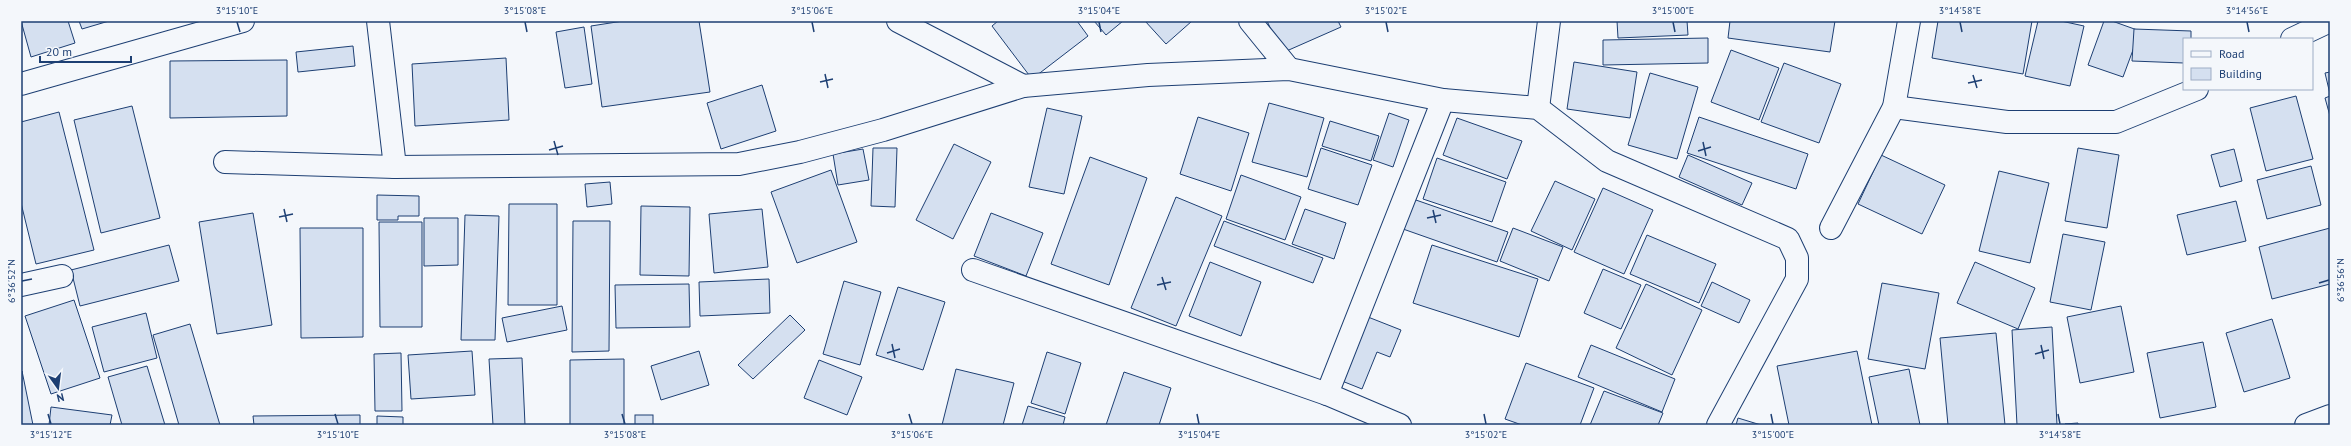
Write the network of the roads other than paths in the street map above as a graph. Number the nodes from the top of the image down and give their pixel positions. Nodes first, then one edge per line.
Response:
1 (243, 21) edge
2 (378, 21) edge
3 (898, 21) edge
4 (1250, 21) edge
5 (1549, 21) edge
6 (1909, 21) edge
7 (2330, 22) edge
8 (2295, 32) edge
9 (1289, 68) junction
10 (22, 80) edge
11 (1023, 86) junction
12 (2195, 90) edge
13 (1443, 100) junction
14 (1894, 107) junction
15 (1538, 108) junction
16 (225, 162) dead end
17 (395, 167) junction
18 (1831, 228) dead end
19 (973, 270) dead end
20 (62, 276) dead end
21 (21, 285) edge
22 (1327, 394) junction
23 (2330, 416) edge
24 (1400, 425) edge
25 (1718, 425) edge
26 (2306, 425) edge

1 - 10 street
2 - 17 street
3 - 11 street
4 - 9 street
5 - 15 street
6 - 14 street
7 - 8 street
9 - 11 street
9 - 13 street
11 - 17 street
12 - 14 street
13 - 15 street
13 - 22 street
14 - 18 street
15 - 25 street
16 - 17 street
19 - 22 street
20 - 21 street
22 - 24 street
23 - 26 street

